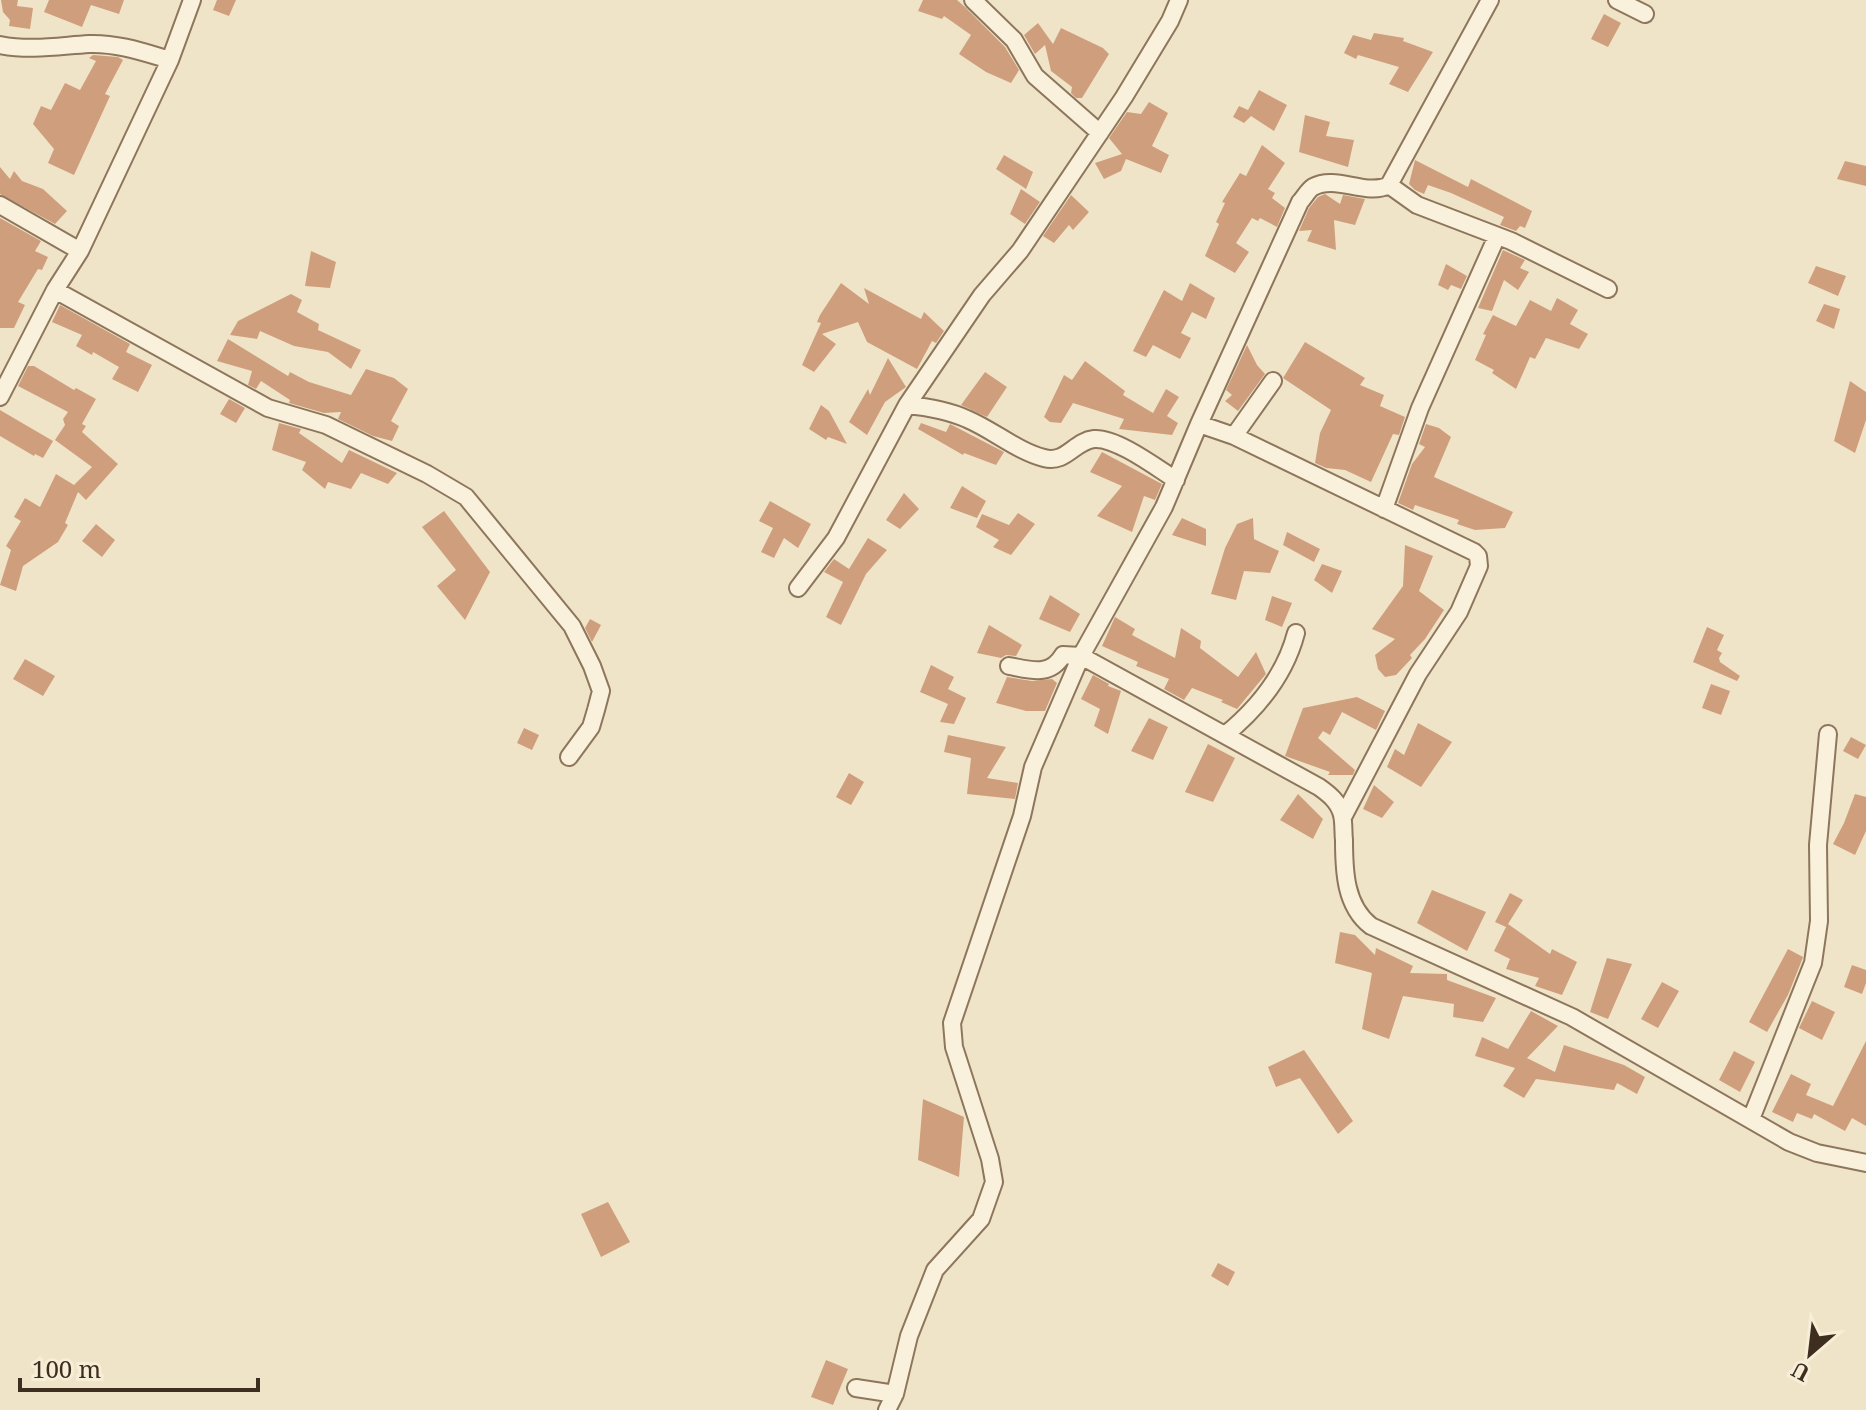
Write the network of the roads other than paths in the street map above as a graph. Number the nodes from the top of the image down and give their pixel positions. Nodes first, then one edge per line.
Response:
1 (192, 0) edge
2 (973, 0) edge
3 (1179, 0) edge
4 (1490, 0) edge
5 (1617, 0) edge
6 (1645, 14) dead end
7 (0, 45) edge
8 (170, 60) junction
9 (1100, 133) junction
10 (1389, 185) junction
11 (0, 205) edge
12 (1497, 236) junction
13 (80, 251) junction
14 (1608, 289) dead end
15 (55, 290) junction
16 (1273, 381) dead end
17 (0, 397) edge
18 (907, 405) junction
19 (1199, 424) junction
20 (1234, 436) junction
21 (1176, 480) junction
22 (1384, 509) junction
23 (798, 588) dead end
24 (1296, 633) dead end
25 (1081, 656) junction
26 (1009, 666) dead end
27 (1828, 734) dead end
28 (1225, 735) junction
29 (569, 757) dead end
30 (1343, 817) junction
31 (1751, 1119) junction
32 (1866, 1163) edge
33 (856, 1388) dead end
34 (895, 1394) junction
35 (887, 1410) edge

1 - 8 street
2 - 9 street
3 - 9 street
4 - 10 street
5 - 6 street
7 - 8 street
8 - 13 street
9 - 18 street
10 - 12 street
10 - 19 street
11 - 13 street
12 - 14 street
12 - 22 street
13 - 15 street
15 - 17 street
15 - 29 street
16 - 20 street
18 - 21 street
18 - 23 street
19 - 20 street
19 - 21 street
20 - 22 street
21 - 25 street
22 - 30 street
24 - 28 street
25 - 26 street
25 - 28 street
25 - 34 street
27 - 31 street
28 - 30 street
30 - 31 street
31 - 32 street
33 - 34 street
34 - 35 street

